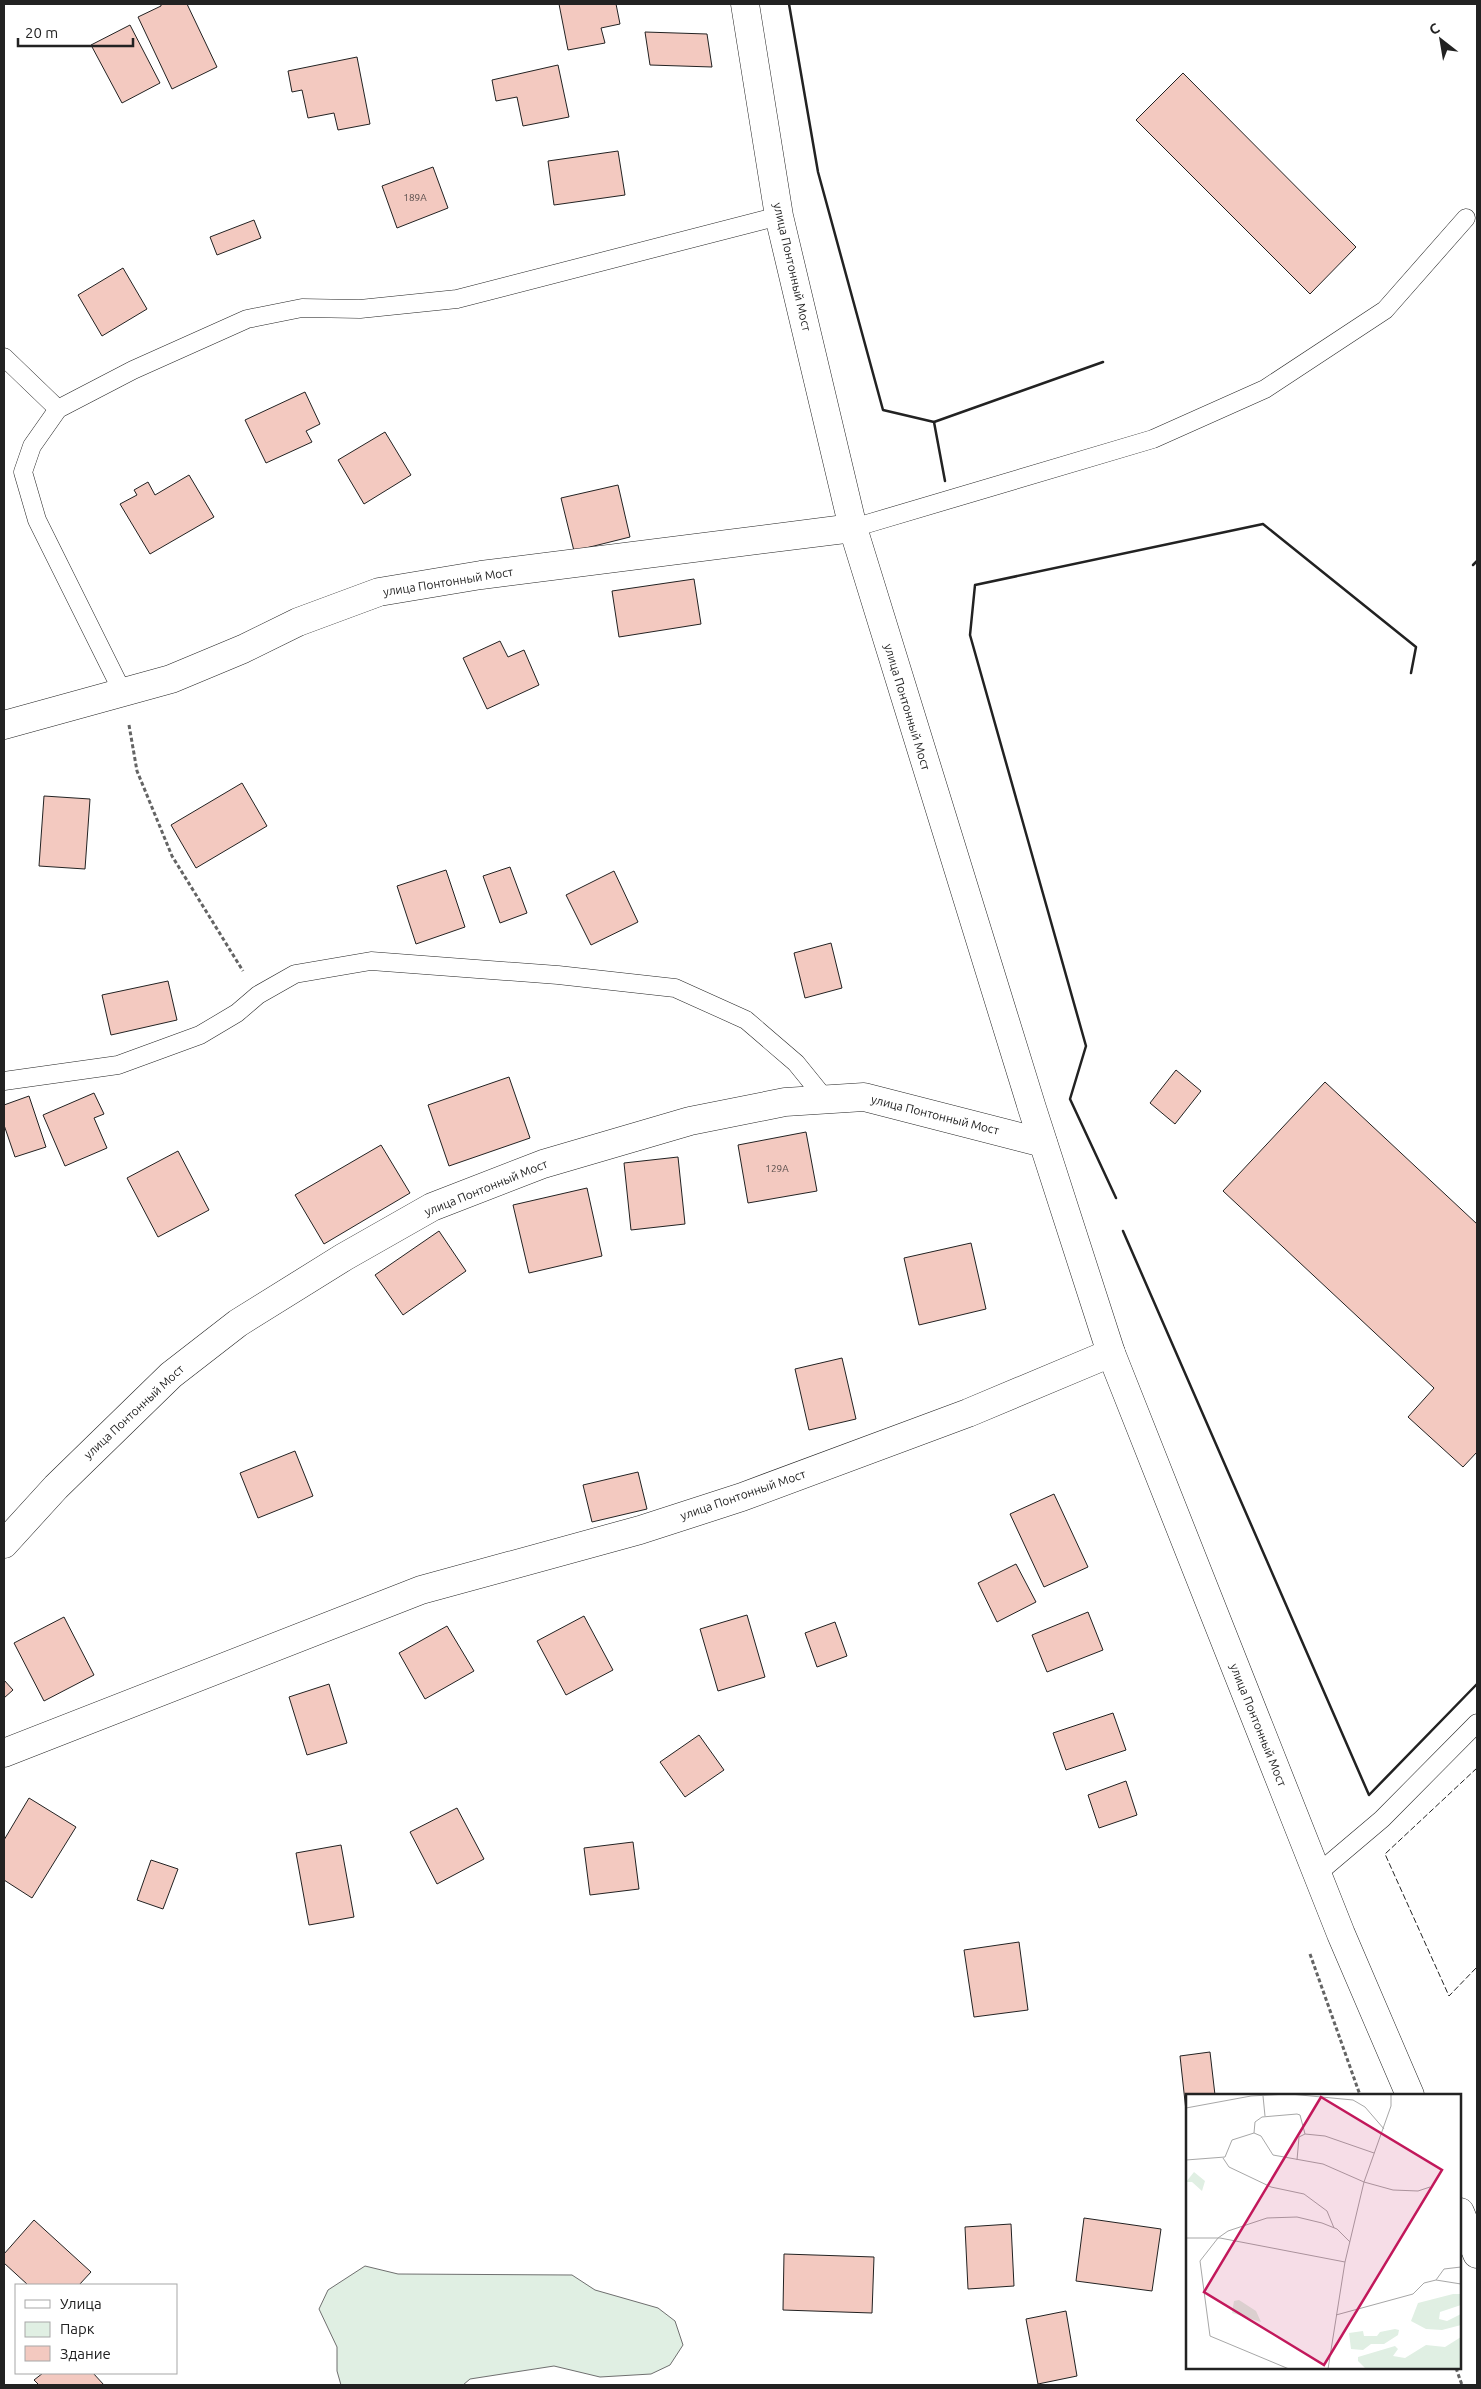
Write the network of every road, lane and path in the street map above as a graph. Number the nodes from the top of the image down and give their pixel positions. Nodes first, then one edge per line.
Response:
1 (745, 4) edge
2 (779, 216) junction
3 (1466, 218) dead end
4 (4, 357) edge
5 (58, 408) junction
6 (853, 528) junction
7 (123, 693) junction
8 (4, 725) edge
9 (258, 995) junction
10 (4, 1081) edge
11 (826, 1100) junction
12 (1043, 1143) junction
13 (1111, 1353) junction
14 (4, 1544) edge
15 (1477, 1723) edge
16 (4, 1753) edge
17 (1317, 1874) junction
18 (1410, 2094) edge
19 (1461, 2214) edge
20 (1477, 2254) edge
21 (1456, 2369) edge
22 (1462, 2385) edge

1 - 2 street, улица Понтонный Мост
2 - 5 lane
2 - 6 street, улица Понтонный Мост
3 - 6 lane
4 - 5 lane
5 - 7 lane
6 - 7 street, улица Понтонный Мост
6 - 12 street, улица Понтонный Мост
7 - 8 street, улица Понтонный Мост
7 - 9 path
9 - 10 lane
9 - 11 lane
11 - 12 street, улица Понтонный Мост
11 - 14 street, улица Понтонный Мост
12 - 13 street, улица Понтонный Мост
13 - 16 street, улица Понтонный Мост
13 - 17 street, улица Понтонный Мост
15 - 17 lane
17 - 18 street, улица Понтонный Мост
19 - 20 street
21 - 22 path

